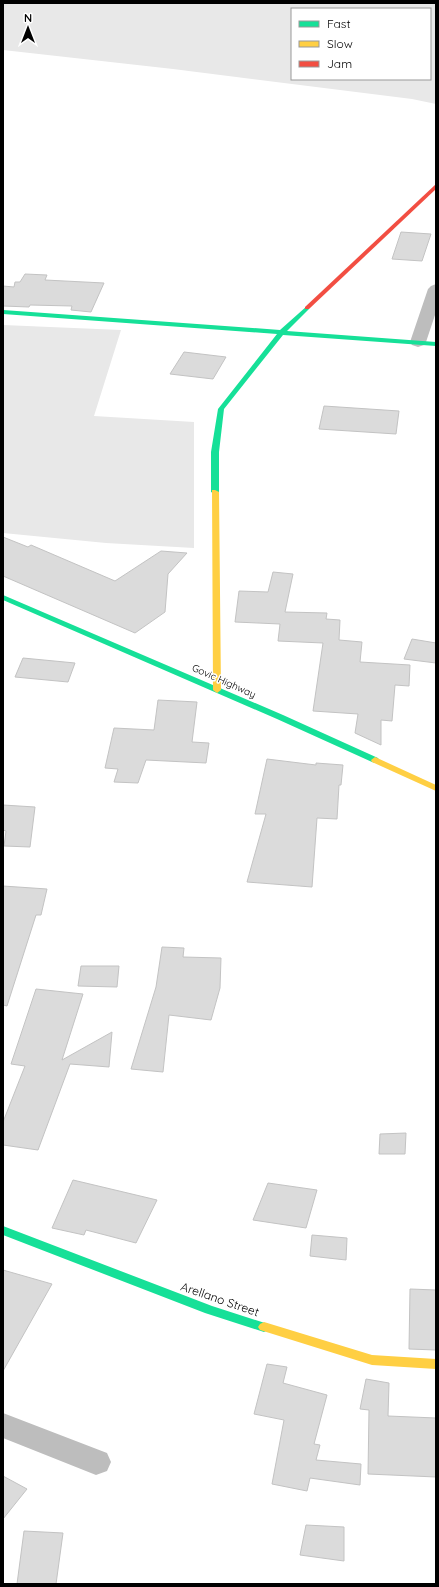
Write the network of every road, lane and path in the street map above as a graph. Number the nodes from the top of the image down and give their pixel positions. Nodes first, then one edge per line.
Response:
1 (436, 186) edge
2 (436, 289) edge
3 (3, 312) edge
4 (282, 332) junction
5 (418, 342) junction
6 (436, 344) edge
7 (3, 597) edge
8 (217, 690) junction
9 (436, 788) edge
10 (3, 1230) edge
11 (436, 1364) edge
12 (3, 1425) edge
13 (96, 1462) dead end

1 - 4 street
2 - 5 street
3 - 4 street
4 - 5 street
4 - 8 street
5 - 6 street
7 - 8 street, Govic Highway
8 - 9 street, Govic Highway
10 - 11 street, Arellano Street
12 - 13 street

